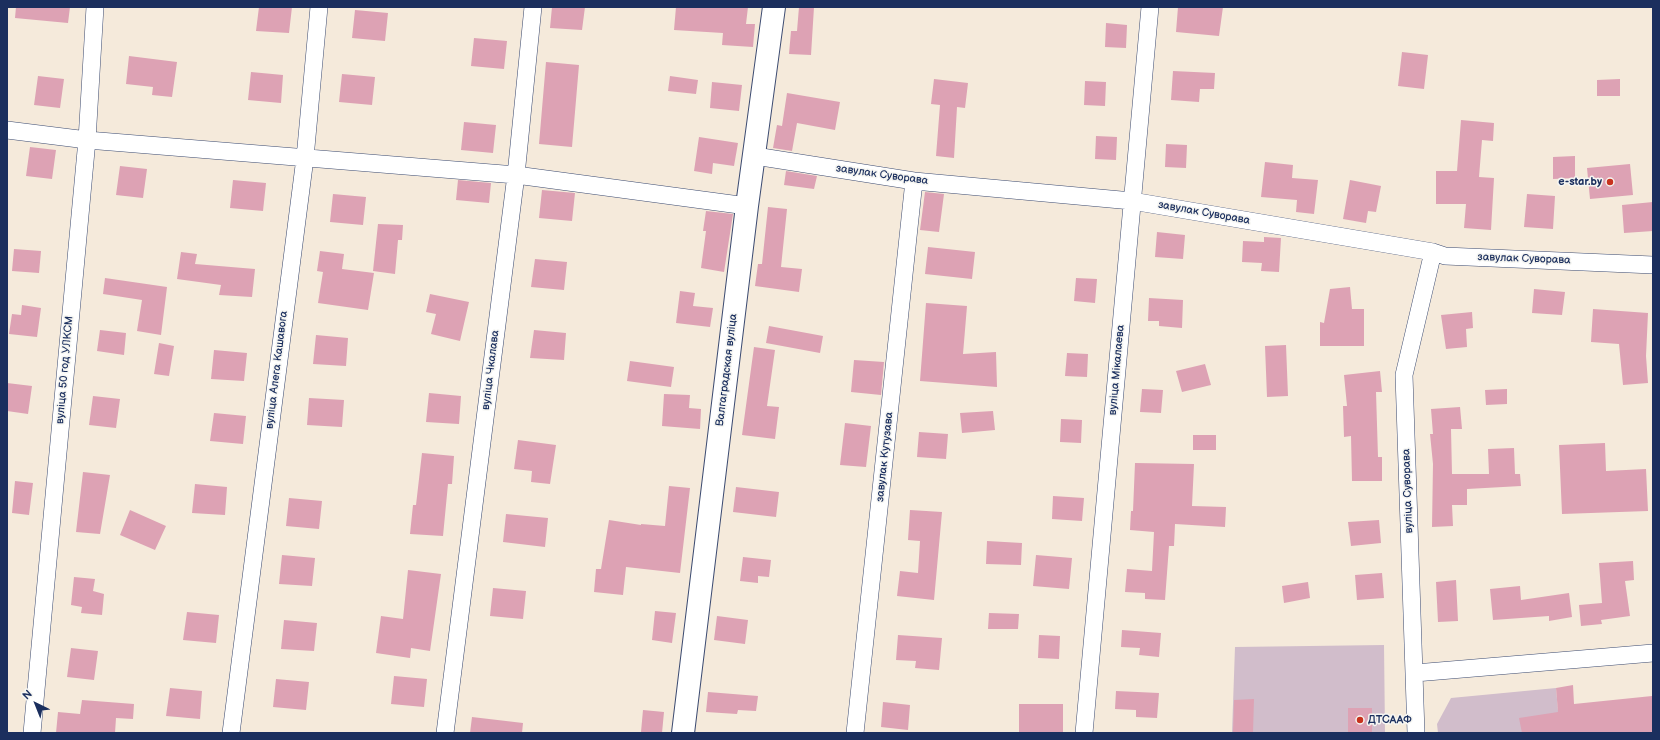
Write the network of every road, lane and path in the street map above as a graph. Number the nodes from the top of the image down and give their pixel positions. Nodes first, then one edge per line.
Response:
1 (95, 7) edge
2 (319, 7) edge
3 (533, 7) edge
4 (774, 7) edge
5 (1150, 7) edge
6 (7, 130) edge
7 (87, 140) junction
8 (755, 156) junction
9 (305, 158) junction
10 (516, 175) junction
11 (914, 181) junction
12 (1132, 201) junction
13 (747, 206) junction
14 (1433, 252) junction
15 (1653, 265) edge
16 (1653, 653) edge
17 (1415, 673) junction
18 (32, 733) edge
19 (231, 733) edge
20 (445, 733) edge
21 (683, 733) edge
22 (855, 733) edge
23 (1084, 733) edge
24 (1416, 733) edge

1 - 7 street, вуліца 50 год УЛКСМ
2 - 9 street, вуліца Алега Кашавога
3 - 10 street, вуліца Чкалава
4 - 8 street, Валгаградская вуліца
5 - 12 street, вуліца Мікалаева
6 - 7 street
7 - 9 street
7 - 18 street, вуліца 50 год УЛКСМ
8 - 11 street, завулак Суворава
8 - 13 street, Валгаградская вуліца
9 - 10 street
9 - 19 street, вуліца Алега Кашавога
10 - 13 street
10 - 20 street, вуліца Чкалава
11 - 12 street, завулак Суворава
11 - 22 street, завулак Кутузава
12 - 14 street, завулак Суворава
12 - 23 street, вуліца Мікалаева
13 - 21 street, Валгаградская вуліца
14 - 15 street, завулак Суворава
14 - 17 street, вуліца Суворава
16 - 17 street
17 - 24 street, вуліца Суворава

